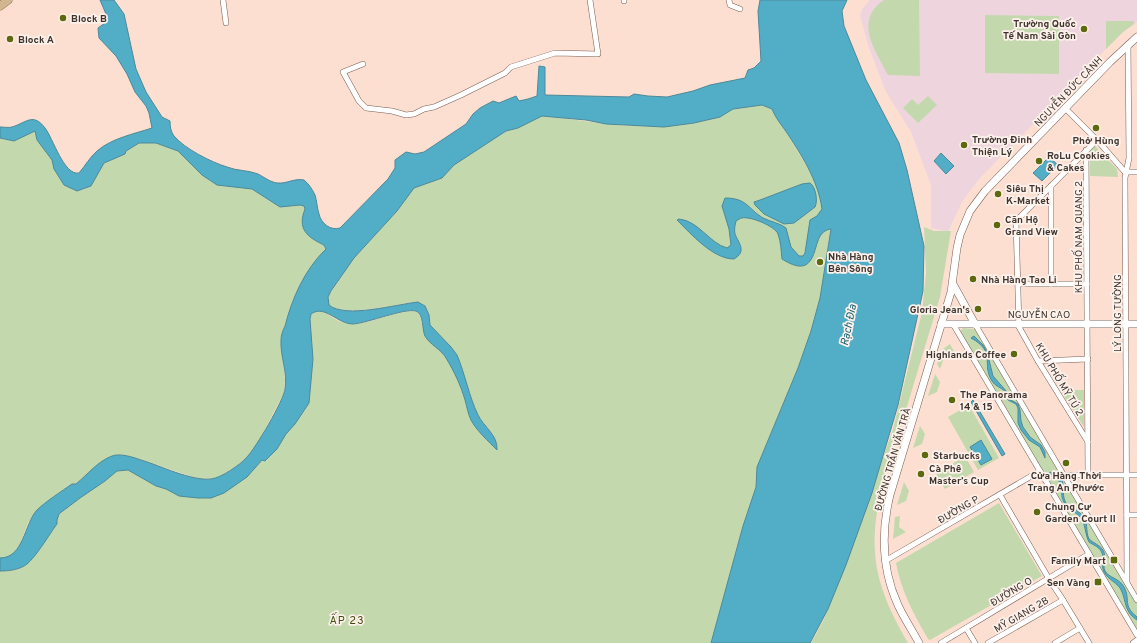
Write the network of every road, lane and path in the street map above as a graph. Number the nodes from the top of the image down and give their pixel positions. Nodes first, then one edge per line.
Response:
1 (8, 0) edge
2 (223, 0) edge
3 (590, 0) edge
4 (729, 0) edge
5 (0, 6) edge
6 (740, 9) dead end
7 (226, 23) dead end
8 (1137, 37) edge
9 (1128, 44) junction
10 (363, 64) dead end
11 (1065, 108) junction
12 (1097, 140) junction
13 (1086, 150) junction
14 (1125, 172) junction
15 (1137, 172) edge
16 (1051, 186) junction
17 (953, 284) junction
18 (1019, 284) junction
19 (1051, 284) junction
20 (1087, 284) junction
21 (941, 324) junction
22 (953, 324) junction
23 (975, 324) junction
24 (1019, 324) junction
25 (1087, 324) junction
26 (1126, 324) junction
27 (1137, 324) edge
28 (1088, 359) junction
29 (1038, 361) junction
30 (1088, 442) junction
31 (1040, 471) junction
32 (1064, 475) junction
33 (1088, 475) junction
34 (1126, 475) junction
35 (1137, 475) edge
36 (1000, 495) junction
37 (1127, 515) junction
38 (1137, 515) edge
39 (1089, 554) junction
40 (885, 561) junction
41 (1049, 579) junction
42 (1127, 582) junction
43 (1064, 600) junction
44 (1137, 600) edge
45 (966, 628) junction
46 (1080, 628) junction
47 (1137, 635) edge
48 (1137, 640) edge
49 (919, 643) edge
50 (941, 643) edge
51 (974, 643) edge
52 (988, 643) edge
53 (1055, 643) edge
54 (1089, 643) edge
55 (1133, 643) edge

1 - 5 main road
2 - 7 street
3 - 10 street
4 - 6 street
8 - 9 main road, NGUYỄN ĐỨC CẢNH
9 - 11 main road, NGUYỄN ĐỨC CẢNH
9 - 14 street, LÝ LONG TƯỜNG
11 - 12 street
11 - 17 main road, NGUYỄN ĐỨC CẢNH
12 - 13 street
12 - 14 street
13 - 16 street
13 - 20 street, KHU PHỐ NAM QUANG 2
14 - 15 street
14 - 26 street, LÝ LONG TƯỜNG
16 - 18 street
16 - 19 street
17 - 21 main road, NGUYỄN ĐỨC CẢNH
17 - 23 main road
18 - 19 street
18 - 24 street
19 - 20 street
20 - 25 street, KHU PHỐ NAM QUANG 2
21 - 22 main road, NGUYỄN CAO
21 - 40 main road, ĐƯỜNG TRẦN VĂN TRÀ
22 - 23 main road, NGUYỄN CAO
22 - 31 street
23 - 24 main road, NGUYỄN CAO
23 - 32 street
24 - 25 main road, NGUYỄN CAO
24 - 29 street, KHU PHỐ MỸ TÚ 2
25 - 26 main road, NGUYỄN CAO
25 - 28 street, KHU PHỐ MỸ TÚ 2
26 - 27 main road, NGUYỄN CAO
26 - 34 street, LÝ LONG TƯỜNG
28 - 29 street
28 - 30 street, KHU PHỐ MỸ TÚ 2
29 - 30 street, KHU PHỐ MỸ TÚ 2
30 - 33 street, KHU PHỐ MỸ TÚ 2
31 - 36 street, ĐƯỜNG P
31 - 39 street
32 - 33 street
32 - 42 street
33 - 34 street
34 - 35 street
34 - 37 street, LÝ LONG TƯỜNG
36 - 40 street, ĐƯỜNG P
36 - 41 street
37 - 38 street
37 - 42 street, LÝ LONG TƯỜNG
39 - 41 street, ĐƯỜNG O
39 - 47 street
40 - 49 main road, ĐƯỜNG TRẦN VĂN TRÀ
41 - 43 street
41 - 45 street, ĐƯỜNG O
42 - 44 street
43 - 46 street
43 - 52 street, MỸ GIANG 2B
45 - 50 street, ĐƯỜNG O
45 - 51 street
46 - 53 street
46 - 54 street
48 - 55 street

